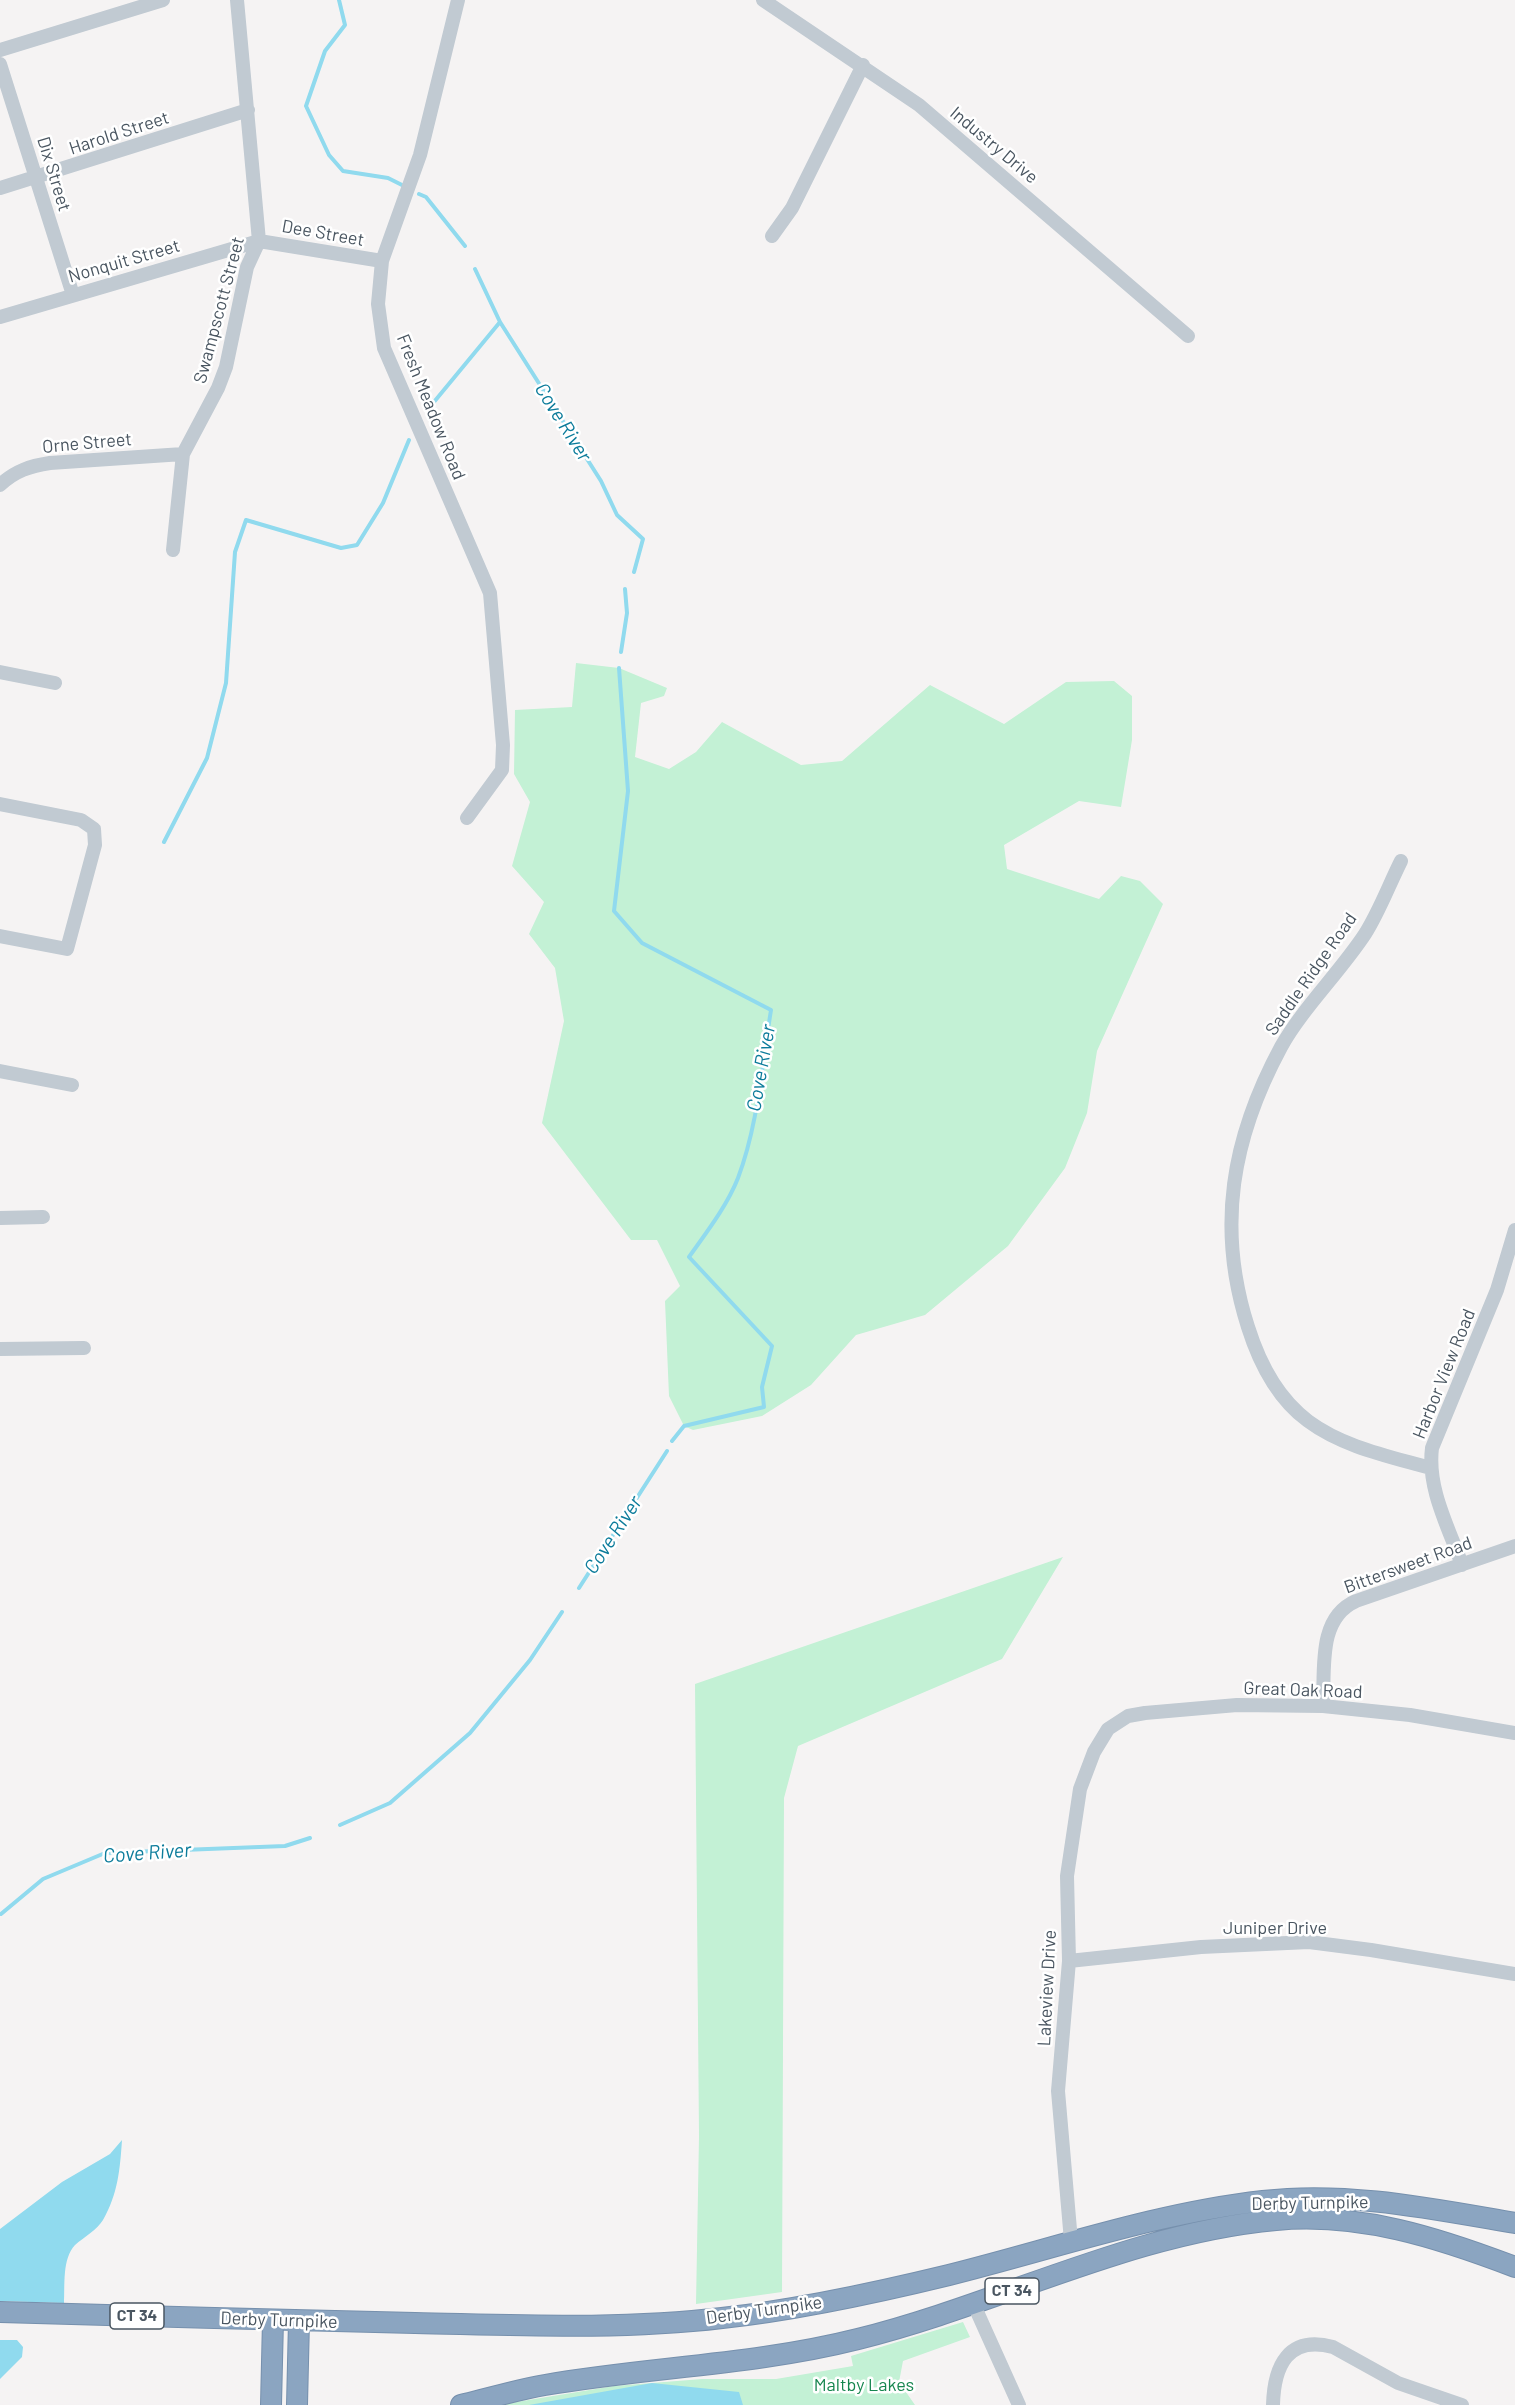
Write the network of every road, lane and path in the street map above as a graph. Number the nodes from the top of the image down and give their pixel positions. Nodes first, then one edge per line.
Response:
1 (163, 0) edge
2 (237, 0) edge
3 (458, 0) edge
4 (763, 0) edge
5 (0, 50) edge
6 (0, 64) edge
7 (863, 65) junction
8 (248, 110) junction
9 (37, 178) junction
10 (0, 188) edge
11 (772, 236) dead end
12 (258, 241) junction
13 (382, 261) junction
14 (73, 295) junction
15 (0, 317) edge
16 (1188, 336) dead end
17 (183, 454) junction
18 (0, 485) edge
19 (173, 550) dead end
20 (0, 672) edge
21 (56, 683) dead end
22 (0, 804) edge
23 (467, 818) dead end
24 (1401, 861) dead end
25 (0, 936) edge
26 (0, 1071) edge
27 (72, 1085) dead end
28 (42, 1217) dead end
29 (0, 1218) edge
30 (1515, 1230) edge
31 (84, 1348) dead end
32 (0, 1349) edge
33 (1430, 1468) junction
34 (1515, 1546) edge
35 (1462, 1565) junction
36 (1323, 1706) junction
37 (1515, 1733) edge
38 (1100, 1741) joint
39 (1069, 1961) junction
40 (1515, 1974) edge
41 (1515, 2223) edge
42 (1071, 2241) junction
43 (1515, 2267) edge
44 (974, 2304) junction
45 (0, 2312) edge
46 (273, 2320) junction
47 (299, 2321) junction
48 (271, 2405) edge
49 (297, 2405) edge
50 (460, 2405) edge
51 (1019, 2405) edge
52 (1273, 2405) edge
53 (1462, 2405) edge

1 - 5 street
2 - 8 street, Swampscott Street
3 - 13 street, Fresh Meadow Road
4 - 7 street, Industry Drive
6 - 9 street, Dix Street
7 - 11 street
7 - 16 street, Industry Drive
8 - 9 street, Harold Street
8 - 12 street, Swampscott Street
9 - 10 street, Harold Street
9 - 14 street, Dix Street
12 - 13 street, Dee Street
12 - 14 street, Nonquit Street
12 - 17 street, Swampscott Street
13 - 23 street, Fresh Meadow Road
14 - 15 street, Nonquit Street
17 - 18 street, Orne Street
17 - 19 street, Swampscott Street
20 - 21 street
22 - 25 street
24 - 33 street, Saddle Ridge Road
26 - 27 street
28 - 29 street
30 - 33 street, Harbor View Road
31 - 32 street
33 - 35 street, Harbor View Road
34 - 35 street, Bittersweet Road
35 - 36 street, Bittersweet Road
36 - 37 street, Great Oak Road
36 - 38 street, Great Oak Road
38 - 39 street, Lakeview Drive
39 - 40 street, Juniper Drive
39 - 42 street, Lakeview Drive
41 - 42 highway, Derby Turnpike / CT 34
42 - 47 highway, Derby Turnpike / CT 34
43 - 44 highway, Derby Turnpike / CT 34
44 - 50 highway, Derby Turnpike / CT 34
44 - 51 street
45 - 46 highway, Derby Turnpike / CT 34
46 - 47 highway, Derby Turnpike / CT 34
46 - 48 highway
47 - 49 highway
52 - 53 street

